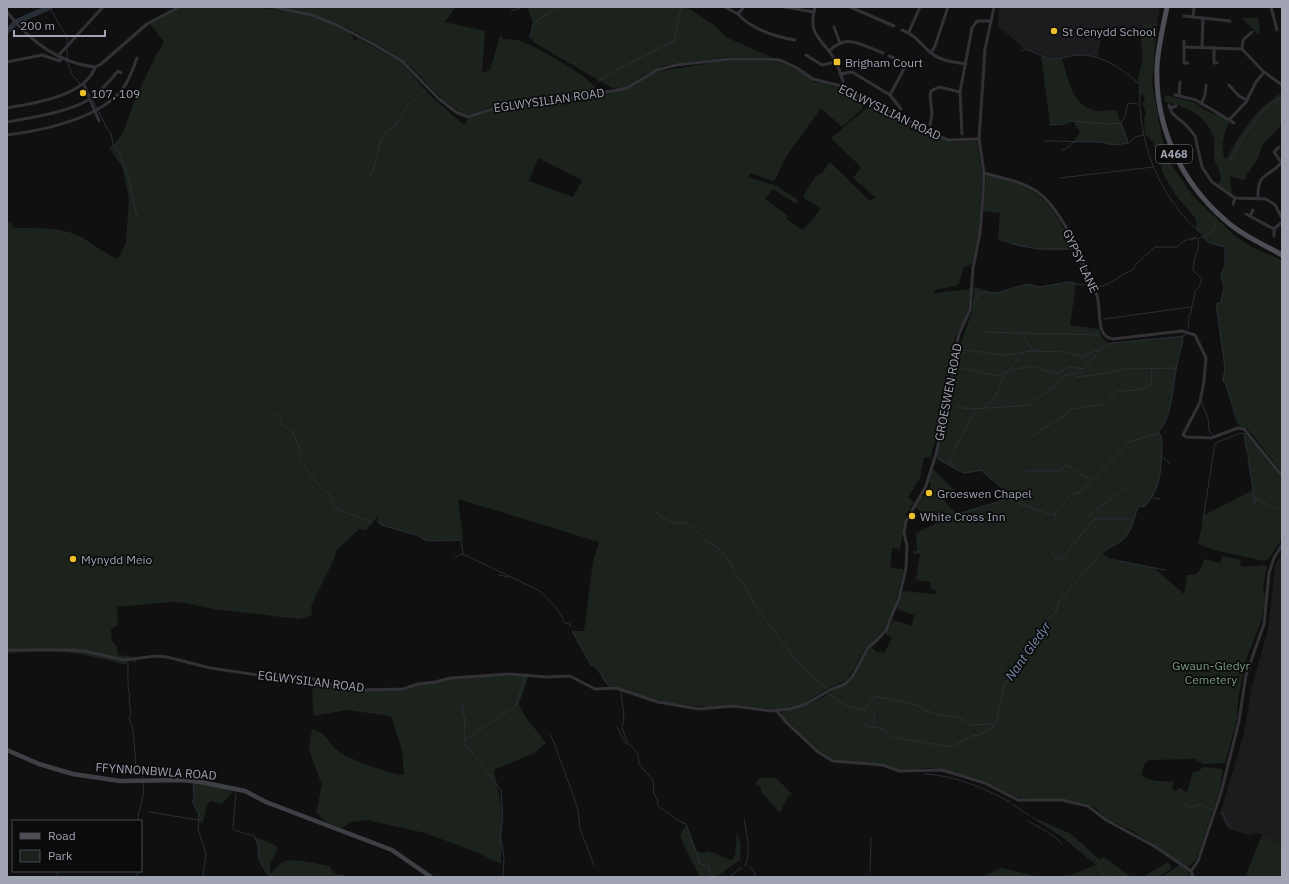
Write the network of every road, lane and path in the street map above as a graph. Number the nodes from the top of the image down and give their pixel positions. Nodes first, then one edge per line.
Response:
1 (103, 7) edge
2 (179, 7) edge
3 (274, 7) edge
4 (725, 7) edge
5 (744, 7) edge
6 (785, 7) edge
7 (815, 7) edge
8 (850, 7) edge
9 (920, 7) edge
10 (948, 7) edge
11 (994, 7) edge
12 (1167, 7) edge
13 (1194, 7) edge
14 (1270, 7) edge
15 (7, 12) edge
16 (814, 12) junction
17 (738, 14) junction
18 (1184, 16) dead end
19 (1227, 16) dead end
20 (1193, 17) junction
21 (1203, 18) junction
22 (1224, 20) junction
23 (991, 21) junction
24 (1230, 21) dead end
25 (894, 26) dead end
26 (834, 27) dead end
27 (1275, 29) dead end
28 (902, 30) dead end
29 (1246, 30) dead end
30 (909, 32) junction
31 (795, 40) dead end
32 (1184, 41) dead end
33 (840, 42) junction
34 (1202, 46) junction
35 (1184, 47) junction
36 (1214, 47) junction
37 (1242, 49) junction
38 (829, 51) junction
39 (883, 53) dead end
40 (931, 53) junction
41 (806, 55) dead end
42 (889, 56) dead end
43 (60, 57) junction
44 (137, 58) dead end
45 (7, 62) edge
46 (836, 62) junction
47 (1184, 63) dead end
48 (1214, 63) dead end
49 (966, 64) junction
50 (95, 67) junction
51 (1264, 72) junction
52 (121, 73) dead end
53 (840, 74) junction
54 (843, 81) dead end
55 (1180, 82) dead end
56 (84, 84) junction
57 (1206, 85) dead end
58 (1235, 85) dead end
59 (1282, 85) edge
60 (1200, 89) dead end
61 (1206, 89) junction
62 (960, 92) junction
63 (890, 94) junction
64 (90, 99) junction
65 (1247, 100) junction
66 (1201, 104) junction
67 (1176, 106) dead end
68 (7, 108) edge
69 (901, 109) dead end
70 (95, 111) junction
71 (1230, 119) junction
72 (99, 121) dead end
73 (7, 122) edge
74 (1234, 122) dead end
75 (930, 125) dead end
76 (7, 134) edge
77 (962, 134) dead end
78 (979, 139) junction
79 (1279, 147) dead end
80 (1282, 162) edge
81 (984, 173) junction
82 (1235, 198) junction
83 (1258, 198) junction
84 (1233, 204) dead end
85 (1282, 205) edge
86 (1277, 208) junction
87 (1253, 210) dead end
88 (1246, 214) dead end
89 (1250, 216) junction
90 (1282, 218) edge
91 (1282, 222) edge
92 (1274, 229) junction
93 (1274, 236) dead end
94 (1282, 254) edge
95 (1282, 476) edge
96 (1282, 545) edge
97 (7, 650) edge
98 (777, 711) junction
99 (7, 750) edge
100 (1191, 871) junction
101 (431, 877) edge
102 (1193, 877) edge

1 - 43 street
2 - 50 street
3 - 78 street, EGLWYSILIAN ROAD
4 - 17 street
5 - 17 street
6 - 16 street
7 - 16 street
8 - 25 street
9 - 30 street
10 - 40 street
11 - 23 street, GROESWEN ROAD
12 - 94 main road, A468
13 - 20 street
14 - 27 street
15 - 43 street
16 - 38 street
17 - 31 street
18 - 20 street
19 - 22 street
20 - 21 street
21 - 22 street
21 - 34 street
22 - 24 street
23 - 49 street
23 - 78 street, GROESWEN ROAD
26 - 33 street
28 - 30 street
29 - 37 street
30 - 40 street
32 - 35 street
33 - 38 street
33 - 39 street
34 - 35 street
34 - 36 street
35 - 47 street
36 - 37 street
36 - 48 street
37 - 51 street
38 - 46 street
40 - 49 street
41 - 46 street
42 - 63 street
43 - 45 street
43 - 50 street
44 - 70 street
46 - 53 street
49 - 62 street
50 - 56 street
51 - 59 street
51 - 65 street
52 - 64 street
53 - 54 street
53 - 63 street
55 - 66 street
56 - 64 street
56 - 68 street
57 - 61 street
58 - 65 street
60 - 61 street
61 - 66 street
62 - 75 street
62 - 77 street
63 - 69 street
64 - 70 street
64 - 73 street
65 - 71 street
66 - 71 street
67 - 82 street
70 - 72 street
70 - 76 street
71 - 74 street
78 - 81 street, GROESWEN ROAD
79 - 80 street
80 - 83 street
81 - 95 street, GYPSY LANE
81 - 98 street, GROESWEN ROAD
82 - 83 street
82 - 84 street
83 - 86 street
85 - 86 street
86 - 90 street
87 - 89 street
88 - 89 street
89 - 92 street
91 - 92 street
92 - 93 street
96 - 100 street
97 - 98 street, EGLWYSILAN ROAD
98 - 100 street
99 - 101 street, FFYNNONBWLA ROAD
100 - 102 street

